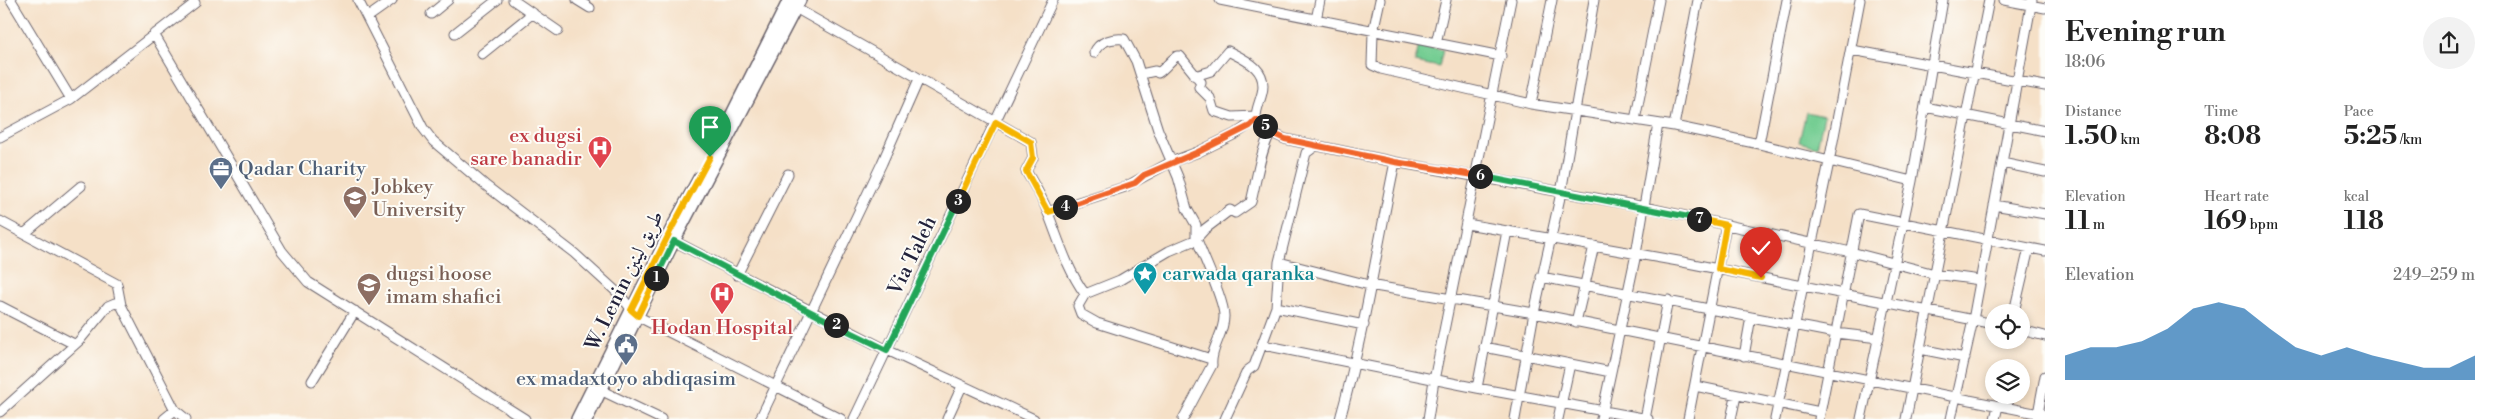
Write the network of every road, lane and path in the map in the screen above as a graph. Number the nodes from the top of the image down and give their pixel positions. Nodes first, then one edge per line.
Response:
1 (11, 0) edge
2 (358, 0) edge
3 (392, 0) edge
4 (448, 0) edge
5 (497, 0) edge
6 (513, 0) edge
7 (577, 0) edge
8 (1053, 0) edge
9 (1220, 0) edge
10 (1320, 0) edge
11 (1380, 0) edge
12 (1446, 0) edge
13 (1511, 0) edge
14 (1552, 0) edge
15 (1594, 0) edge
16 (1659, 0) edge
17 (1698, 0) edge
18 (1787, 0) edge
19 (1860, 0) edge
20 (1943, 0) edge
21 (1989, 0) edge
22 (2004, 0) edge
23 (196, 1) edge
24 (793, 3) edge
25 (1246, 3) edge
26 (2031, 3) edge
27 (590, 8) dead end
28 (2045, 8) edge
29 (533, 13) junction
30 (431, 14) dead end
31 (368, 17) junction
32 (1316, 20) junction
33 (558, 31) dead end
34 (1373, 32) junction
35 (455, 33) dead end
36 (154, 34) junction
37 (1436, 43) junction
38 (1852, 50) junction
39 (1094, 52) dead end
40 (482, 54) dead end
41 (1500, 56) junction
42 (1932, 65) junction
43 (1141, 74) junction
44 (1975, 74) junction
45 (1195, 76) junction
46 (919, 79) junction
47 (2017, 81) junction
48 (2045, 86) edge
49 (1493, 96) junction
50 (71, 99) junction
51 (1531, 104) junction
52 (1925, 107) junction
53 (1574, 110) junction
54 (1965, 115) junction
55 (1256, 118) junction
56 (1635, 120) junction
57 (996, 122) junction
58 (1658, 124) junction
59 (2008, 124) junction
60 (1674, 126) junction
61 (2045, 131) edge
62 (1271, 132) junction
63 (0, 137) edge
64 (1759, 144) junction
65 (1317, 145) junction
66 (1171, 162) junction
67 (1395, 162) junction
68 (1829, 162) junction
69 (2002, 163) junction
70 (2045, 172) edge
71 (788, 174) dead end
72 (1477, 175) junction
73 (1912, 181) junction
74 (81, 186) dead end
75 (1562, 192) junction
76 (1994, 205) junction
77 (1644, 207) junction
78 (1048, 212) junction
79 (2045, 214) edge
80 (0, 221) edge
81 (1467, 224) junction
82 (1903, 224) junction
83 (1726, 225) junction
84 (1507, 231) junction
85 (1943, 231) junction
86 (24, 234) junction
87 (1196, 237) junction
88 (1552, 239) junction
89 (1987, 240) junction
90 (674, 241) junction
91 (1812, 244) junction
92 (1594, 246) junction
93 (2029, 248) junction
94 (2045, 251) edge
95 (1851, 252) junction
96 (1636, 254) junction
97 (1279, 262) junction
98 (1894, 265) junction
99 (1718, 269) junction
100 (737, 274) junction
101 (1935, 274) junction
102 (1541, 277) junction
103 (1980, 280) junction
104 (1369, 285) junction
105 (1585, 285) junction
106 (1802, 285) junction
107 (1628, 292) junction
108 (1085, 294) junction
109 (1842, 295) junction
110 (1450, 299) junction
111 (1668, 300) junction
112 (1886, 303) junction
113 (2016, 304) edge
114 (121, 305) junction
115 (0, 306) edge
116 (1493, 306) junction
117 (1276, 307) junction
118 (1710, 308) junction
119 (355, 311) junction
120 (811, 312) junction
121 (1928, 312) junction
122 (634, 313) junction
123 (1534, 313) junction
124 (1751, 317) junction
125 (1973, 320) junction
126 (1576, 322) junction
127 (1985, 322) edge
128 (1794, 324) junction
129 (1364, 325) junction
130 (1620, 332) junction
131 (2030, 332) edge
132 (1836, 333) junction
133 (2045, 336) edge
134 (1879, 338) junction
135 (1661, 339) junction
136 (74, 344) junction
137 (1263, 345) junction
138 (1702, 346) junction
139 (1484, 347) junction
140 (887, 350) junction
141 (1920, 350) junction
142 (1528, 356) junction
143 (1744, 356) junction
144 (1965, 358) junction
145 (1211, 359) junction
146 (1356, 363) junction
147 (1787, 363) junction
148 (1570, 364) junction
149 (1611, 372) junction
150 (1828, 373) junction
151 (2045, 376) edge
152 (1434, 380) junction
153 (312, 381) dead end
154 (1869, 381) junction
155 (962, 386) junction
156 (1695, 386) junction
157 (775, 387) junction
158 (1477, 388) junction
159 (598, 389) junction
160 (1911, 390) junction
161 (1519, 395) junction
162 (1736, 396) junction
163 (1956, 398) junction
164 (1561, 403) junction
165 (1778, 403) junction
166 (1998, 406) junction
167 (176, 410) junction
168 (0, 412) edge
169 (1602, 415) edge
170 (1819, 415) edge
171 (2040, 416) edge
172 (164, 419) edge
173 (186, 419) edge
174 (525, 419) edge
175 (577, 419) edge
176 (587, 419) edge
177 (661, 419) edge
178 (760, 419) edge
179 (841, 419) edge
180 (854, 419) edge
181 (947, 419) edge
182 (1034, 419) edge
183 (1183, 419) edge
184 (1225, 419) edge
185 (1340, 419) edge
186 (1428, 419) edge
187 (1515, 419) edge
188 (1558, 419) edge
189 (1646, 419) edge
190 (1688, 419) edge
191 (1731, 419) edge
192 (1775, 419) edge
193 (1861, 419) edge
194 (1906, 419) edge
195 (1952, 419) edge
196 (1995, 419) edge

1 - 50 street
2 - 31 street
3 - 31 street
4 - 30 street
5 - 35 street
6 - 29 street
7 - 27 street
8 - 57 street, Via Taleh
9 - 25 street
10 - 32 street
11 - 34 street
12 - 37 street
13 - 41 street
14 - 51 street
15 - 53 street
16 - 56 street
17 - 60 street
18 - 64 street
19 - 38 street
20 - 42 street
21 - 44 street
22 - 26 street
23 - 36 street
24 - 46 street
24 - 90 main road
24 - 122 main road, W. Lenin طريق لينين
25 - 32 street
26 - 28 street
26 - 47 street
29 - 33 street
29 - 40 street
31 - 122 street
32 - 34 street
34 - 37 street
34 - 49 street
36 - 50 street
36 - 119 street
37 - 41 street
38 - 42 street
38 - 68 street
39 - 43 street
41 - 49 street
42 - 44 street
42 - 52 street
43 - 45 street
43 - 66 street
44 - 47 street
44 - 54 street
45 - 55 street
45 - 55 street
46 - 57 street
46 - 120 street
47 - 48 street
47 - 59 street
49 - 51 street
49 - 72 street
50 - 63 street
51 - 53 street
52 - 54 street
52 - 73 street
53 - 56 street
53 - 75 street
54 - 59 street
54 - 85 street
55 - 62 street
55 - 66 street
56 - 58 street
57 - 78 street
57 - 140 street, Via Taleh
58 - 60 street
58 - 77 street
59 - 61 street
59 - 69 street
60 - 64 street
62 - 65 street
62 - 87 street
64 - 68 street
65 - 67 street
65 - 97 street
66 - 78 street
66 - 87 street
67 - 72 street
67 - 104 street
68 - 73 street
68 - 91 street
69 - 70 street
69 - 76 street
71 - 100 street
72 - 75 street
72 - 81 street
73 - 82 street
74 - 86 street
75 - 77 street
75 - 88 street
76 - 79 street
76 - 89 street
77 - 83 street
77 - 96 street
78 - 108 street
80 - 86 street
81 - 84 street
81 - 110 street
82 - 85 street
82 - 95 street
82 - 98 street
83 - 91 street
83 - 99 street
84 - 88 street
84 - 116 street
85 - 89 street
85 - 101 street
86 - 114 street
87 - 108 street
87 - 145 street
88 - 92 street
88 - 102 street
89 - 93 street
89 - 103 street
90 - 100 street
90 - 122 main road
91 - 95 street
91 - 106 street
92 - 96 street
92 - 105 street
93 - 94 street
93 - 113 street
95 - 98 street
95 - 109 street
96 - 99 street
96 - 107 street
97 - 104 street
97 - 117 street
98 - 101 street
98 - 112 street
99 - 106 street
99 - 118 street
100 - 120 street
101 - 103 street
101 - 121 street
102 - 105 street
102 - 123 street
103 - 125 street
104 - 110 street
104 - 129 street
105 - 107 street
105 - 126 street
106 - 109 street
106 - 128 street
107 - 111 street
107 - 130 street
108 - 145 street
109 - 112 street
109 - 132 street
110 - 116 street
110 - 152 street
111 - 118 street
111 - 135 street
112 - 121 street
112 - 134 street
114 - 136 street
114 - 167 street
115 - 136 street
116 - 123 street
116 - 139 street
117 - 129 street
117 - 137 street
118 - 124 street
118 - 138 street
119 - 153 street
119 - 174 street
120 - 140 street
120 - 157 street
121 - 125 street
121 - 141 street
122 - 157 street
122 - 159 main road
123 - 126 street
123 - 142 street
124 - 128 street
124 - 143 street
125 - 127 street
125 - 144 street
126 - 130 street
128 - 132 street
128 - 147 street
129 - 146 street
130 - 135 street
130 - 149 street
131 - 133 street
132 - 134 street
132 - 150 street
134 - 154 street
135 - 138 street
135 - 189 street
136 - 168 street
137 - 146 street
137 - 184 street
138 - 143 street
138 - 156 street
139 - 142 street
139 - 158 street
140 - 155 street
140 - 180 street, Via Taleh
141 - 144 street
141 - 160 street
142 - 148 street
142 - 161 street
143 - 147 street
144 - 163 street
145 - 183 street
146 - 152 street
146 - 185 street
147 - 150 street
147 - 165 street
148 - 149 street
148 - 164 street
149 - 169 street
150 - 154 street
150 - 170 street
151 - 171 street
152 - 158 street
152 - 186 street
154 - 160 street
154 - 193 street
155 - 181 street
155 - 182 street
156 - 162 street
156 - 190 street
157 - 178 street
157 - 179 street
158 - 161 street
159 - 175 main road
159 - 176 main road
159 - 177 street
160 - 163 street
160 - 194 street
161 - 164 street
161 - 187 street
162 - 165 street
162 - 191 street
163 - 166 street
163 - 195 street
164 - 169 street
164 - 188 street
165 - 170 street
165 - 192 street
166 - 171 street
166 - 196 street
167 - 172 street
167 - 173 street
169 - 189 street

